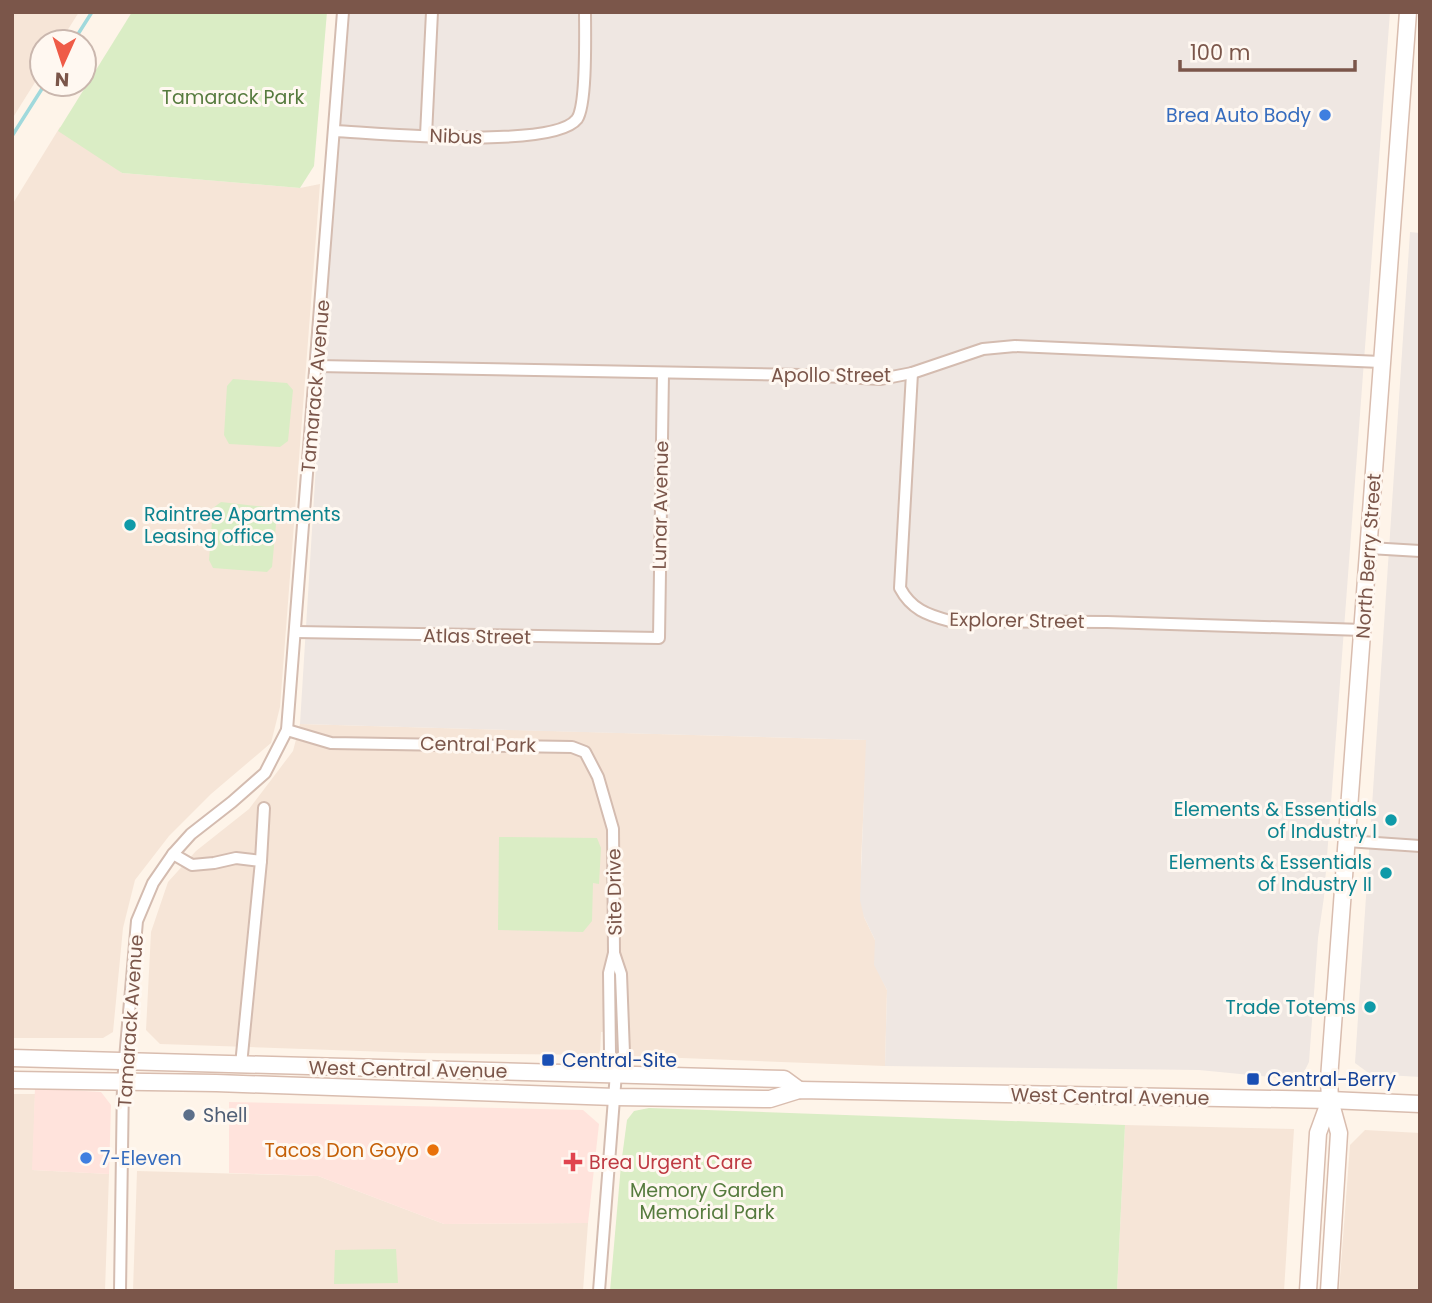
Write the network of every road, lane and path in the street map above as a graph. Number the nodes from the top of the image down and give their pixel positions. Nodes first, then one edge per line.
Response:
1 (343, 12) edge
2 (432, 12) edge
3 (585, 12) edge
4 (1408, 12) edge
5 (335, 131) junction
6 (426, 135) junction
7 (1381, 362) junction
8 (317, 366) junction
9 (663, 373) junction
10 (912, 373) junction
11 (1369, 548) junction
12 (1420, 551) edge
13 (1363, 630) junction
14 (296, 632) junction
15 (659, 638) joint
16 (287, 730) junction
17 (264, 808) dead end
18 (613, 831) joint
19 (1347, 841) junction
20 (1420, 846) edge
21 (173, 854) junction
22 (261, 861) junction
23 (12, 1058) edge
24 (125, 1062) junction
25 (241, 1065) junction
26 (616, 1073) junction
27 (12, 1080) edge
28 (123, 1082) junction
29 (799, 1090) junction
30 (615, 1097) junction
31 (1330, 1100) junction
32 (1420, 1104) edge
33 (120, 1291) edge
34 (599, 1291) edge
35 (1308, 1291) edge
36 (1329, 1291) edge

1 - 5 street, Tamarack Avenue
2 - 6 street
3 - 6 street, Nibus
4 - 7 main road, North Berry Street
5 - 6 street, Nibus
5 - 8 street, Tamarack Avenue
7 - 10 street, Apollo Street
7 - 11 main road, North Berry Street
8 - 9 street, Apollo Street
8 - 14 street, Tamarack Avenue
9 - 10 street, Apollo Street
9 - 15 street, Lunar Avenue
10 - 13 street, Explorer Street
11 - 12 street
11 - 13 main road, North Berry Street
13 - 19 main road, North Berry Street
14 - 15 street, Atlas Street
14 - 16 street, Tamarack Avenue
16 - 18 street, Central Park
16 - 21 street, Tamarack Avenue
17 - 22 street
18 - 26 street, Site Drive
19 - 20 street
19 - 31 main road, North Berry Street
21 - 22 street
21 - 24 street, Tamarack Avenue
22 - 25 street
23 - 24 main road, West Central Avenue
24 - 25 main road, West Central Avenue
24 - 28 street, Tamarack Avenue
25 - 26 main road, West Central Avenue
26 - 29 main road, West Central Avenue
26 - 30 street, Site Drive
27 - 28 main road, West Central Avenue
28 - 30 main road, West Central Avenue
28 - 33 street, Tamarack Avenue
29 - 30 main road, West Central Avenue
29 - 31 main road, West Central Avenue
30 - 34 street, Site Drive
31 - 32 main road, West Central Avenue
31 - 35 main road, North Berry Street
31 - 36 main road, North Berry Street

